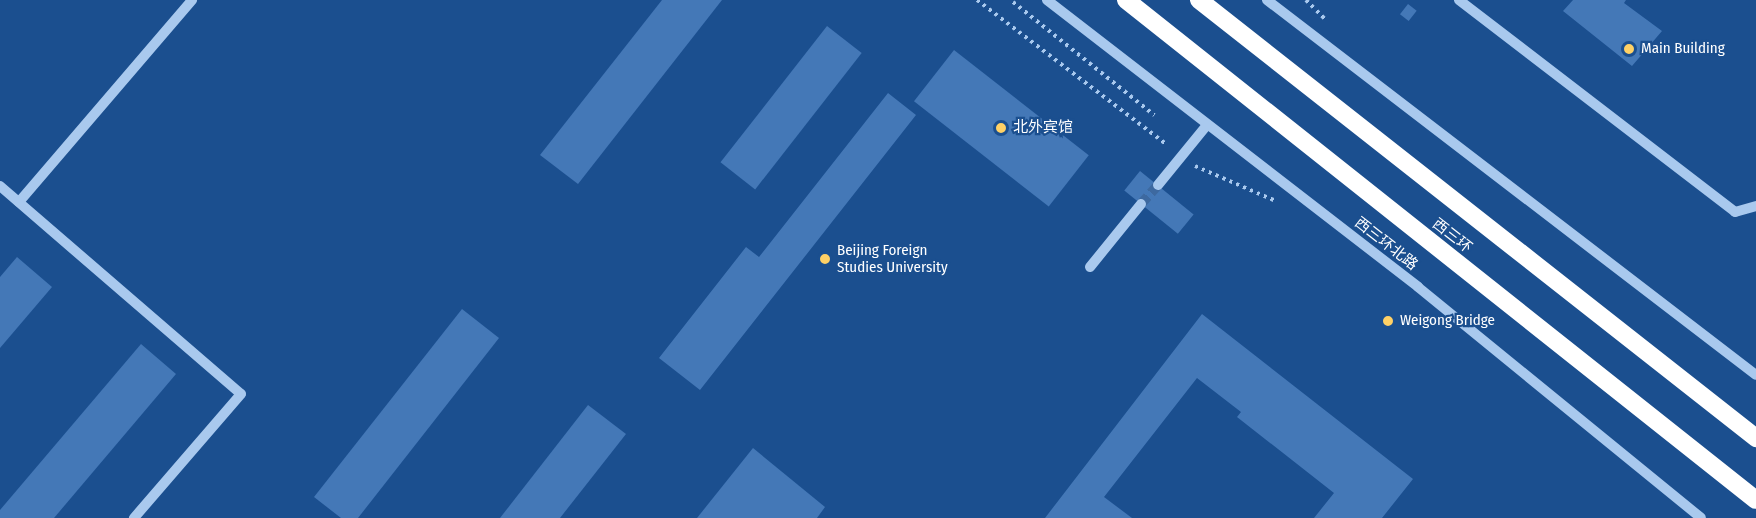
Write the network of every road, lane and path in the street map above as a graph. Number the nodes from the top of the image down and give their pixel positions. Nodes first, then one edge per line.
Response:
1 (192, 0) edge
2 (977, 0) edge
3 (1047, 0) edge
4 (1126, 0) edge
5 (1198, 0) edge
6 (1266, 0) edge
7 (1459, 0) edge
8 (1013, 2) dead end
9 (1154, 115) dead end
10 (1207, 125) junction
11 (1181, 156) junction
12 (1158, 185) tunnel mouth
13 (0, 186) edge
14 (19, 202) junction
15 (1281, 203) dead end
16 (1141, 204) tunnel mouth
17 (1756, 206) edge
18 (1090, 267) dead end
19 (1756, 375) edge
20 (1756, 438) edge
21 (1756, 500) edge
22 (134, 518) edge
23 (1701, 518) edge

1 - 14 street
2 - 11 path
3 - 10 street, 西三环北路
4 - 21 highway, 西三环
5 - 20 highway, 西三环
6 - 19 street
7 - 17 street
8 - 9 path
10 - 11 street
10 - 23 street, 西三环北路
11 - 12 street
11 - 15 path
13 - 14 street
14 - 22 street
16 - 18 street

